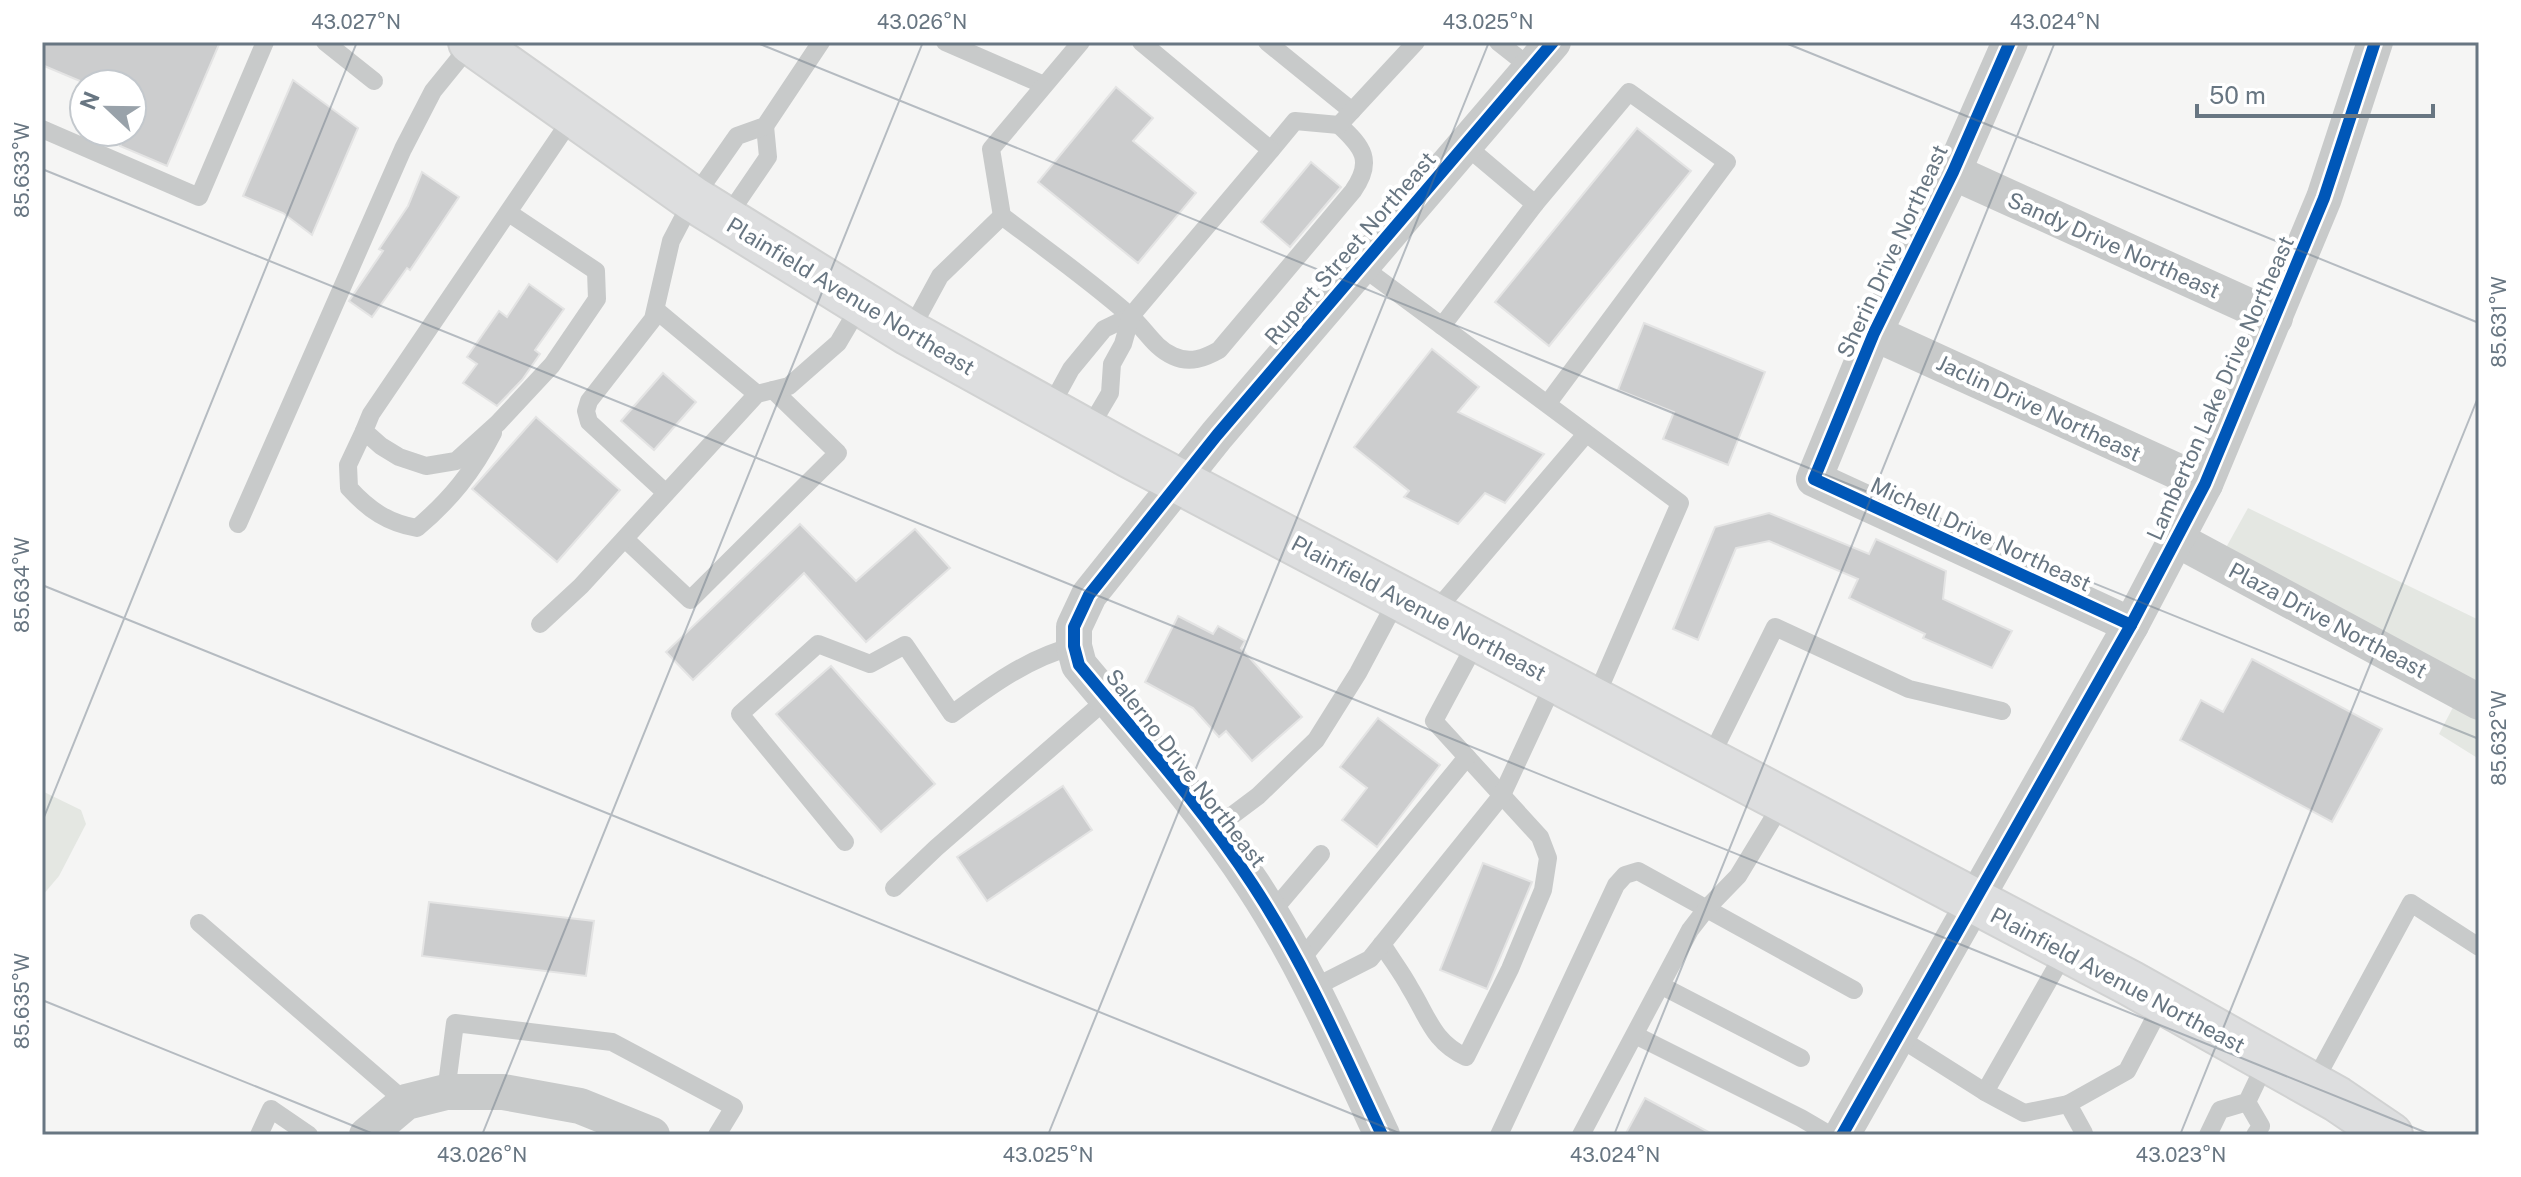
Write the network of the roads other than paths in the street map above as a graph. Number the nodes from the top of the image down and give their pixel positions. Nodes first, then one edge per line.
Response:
1 (265, 42) edge
2 (325, 42) edge
3 (472, 42) edge
4 (821, 42) edge
5 (945, 42) edge
6 (1081, 42) edge
7 (1141, 42) edge
8 (1267, 42) edge
9 (1416, 42) edge
10 (1498, 42) edge
11 (2010, 42) edge
12 (2375, 42) edge
13 (1542, 55) edge
14 (374, 81) dead end
15 (1044, 85) junction
16 (574, 115) junction
17 (1345, 118) junction
18 (765, 126) junction
19 (42, 129) edge
20 (1465, 145) junction
21 (1271, 150) junction
22 (1953, 172) junction
23 (1535, 204) junction
24 (709, 210) junction
25 (509, 213) junction
26 (1002, 216) junction
27 (1361, 266) junction
28 (861, 304) junction
29 (656, 310) junction
30 (1131, 316) junction
31 (2275, 318) junction
32 (1442, 326) junction
33 (909, 333) junction
34 (1874, 333) junction
35 (765, 392) junction
36 (1548, 403) junction
37 (1048, 411) junction
38 (498, 423) junction
39 (364, 431) junction
40 (1087, 432) junction
41 (1586, 434) junction
42 (1814, 479) joint
43 (1179, 481) junction
44 (2205, 484) junction
45 (666, 493) junction
46 (238, 524) dead end
47 (625, 539) junction
48 (2176, 539) junction
49 (1416, 605) junction
50 (540, 624) dead end
51 (2131, 625) junction
52 (1478, 639) junction
53 (1074, 646) junction
54 (1555, 681) junction
55 (1107, 699) junction
56 (1594, 701) junction
57 (2479, 702) edge
58 (2002, 711) dead end
59 (1467, 757) junction
60 (1708, 762) junction
61 (1502, 795) junction
62 (1783, 802) junction
63 (1214, 829) junction
64 (845, 842) dead end
65 (1321, 854) dead end
66 (894, 888) dead end
67 (1975, 902) junction
68 (1707, 908) junction
69 (1271, 913) junction
70 (199, 923) dead end
71 (1382, 944) junction
72 (2479, 947) edge
73 (2066, 950) junction
74 (1306, 975) junction
75 (1662, 986) junction
76 (1854, 990) dead end
77 (2163, 1002) junction
78 (1635, 1035) junction
79 (1898, 1037) junction
80 (1801, 1058) dead end
81 (2267, 1060) junction
82 (2312, 1086) junction
83 (446, 1092) junction
84 (1985, 1092) junction
85 (406, 1102) junction
86 (2247, 1102) junction
87 (2068, 1104) junction
88 (2084, 1133) edge
89 (259, 1135) edge
90 (309, 1135) edge
91 (367, 1135) edge
92 (652, 1135) edge
93 (717, 1135) edge
94 (1382, 1135) edge
95 (1499, 1135) edge
96 (1581, 1135) edge
97 (1830, 1135) edge
98 (1842, 1135) edge
99 (2208, 1135) edge
100 (2255, 1135) edge
101 (2390, 1135) edge

1 - 19 lane
2 - 14 lane
3 - 16 main road, Plainfield Avenue Northeast
3 - 46 lane
4 - 18 lane
5 - 15 lane
6 - 15 lane
7 - 21 lane
8 - 17 lane
9 - 17 lane
10 - 13 lane
11 - 22 street, Sherin Drive Northeast
12 - 31 street, Lamberton Lake Drive Northeast
13 - 20 street, Rupert Street Northeast
15 - 26 lane
16 - 24 main road, Plainfield Avenue Northeast
16 - 25 lane
17 - 21 lane
17 - 30 lane
18 - 24 lane
18 - 24 lane
20 - 23 lane
20 - 27 street, Rupert Street Northeast
21 - 30 lane
22 - 31 street, Sandy Drive Northeast
22 - 34 street, Sherin Drive Northeast
23 - 32 lane
23 - 36 lane
24 - 28 main road, Plainfield Avenue Northeast
24 - 29 lane
25 - 38 lane
25 - 39 lane
26 - 30 lane
26 - 33 lane
27 - 32 lane
27 - 43 street, Rupert Street Northeast
28 - 33 main road, Plainfield Avenue Northeast
28 - 35 lane
29 - 35 lane
29 - 45 lane
30 - 37 lane
30 - 40 lane
31 - 44 street, Lamberton Lake Drive Northeast
32 - 36 lane
33 - 37 main road, Plainfield Avenue Northeast
34 - 42 street, Sherin Drive Northeast
34 - 44 street, Jaclin Drive Northeast
35 - 45 lane
35 - 47 lane
36 - 41 lane
37 - 40 main road, Plainfield Avenue Northeast
38 - 39 lane
38 - 39 lane
40 - 43 main road, Plainfield Avenue Northeast
41 - 49 lane
41 - 56 lane
42 - 51 street, Michell Drive Northeast
43 - 49 main road, Plainfield Avenue Northeast
43 - 53 street
44 - 48 street, Lamberton Lake Drive Northeast
45 - 47 lane
47 - 50 lane
48 - 51 street, Lamberton Lake Drive Northeast
48 - 57 street, Plaza Drive Northeast
49 - 52 main road, Plainfield Avenue Northeast
49 - 63 lane
51 - 67 street, Lamberton Lake Drive Northeast
52 - 54 main road, Plainfield Avenue Northeast
52 - 59 lane
53 - 55 street, Salerno Drive Northeast
53 - 64 lane
54 - 56 main road, Plainfield Avenue Northeast
54 - 61 lane
55 - 63 street, Salerno Drive Northeast
55 - 66 lane
56 - 60 main road, Plainfield Avenue Northeast
58 - 60 lane
59 - 61 lane
59 - 74 lane
60 - 62 main road, Plainfield Avenue Northeast
61 - 71 lane
61 - 71 lane
62 - 67 main road, Plainfield Avenue Northeast
62 - 68 lane
63 - 69 street, Salerno Drive Northeast
65 - 69 lane
67 - 73 main road, Plainfield Avenue Northeast
67 - 79 street, Lamberton Lake Drive Northeast
68 - 75 lane
68 - 76 lane
68 - 95 lane
69 - 74 street, Salerno Drive Northeast
70 - 85 lane
71 - 74 lane
72 - 82 lane
73 - 77 main road, Plainfield Avenue Northeast
73 - 84 lane
74 - 94 street, Salerno Drive Northeast
75 - 78 lane
75 - 80 lane
77 - 81 main road, Plainfield Avenue Northeast
77 - 87 lane
78 - 96 lane
78 - 97 lane
79 - 84 lane
79 - 98 street, Lamberton Lake Drive Northeast
81 - 82 main road, Plainfield Avenue Northeast
81 - 86 lane
82 - 101 main road, Plainfield Avenue Northeast
83 - 85 street
83 - 92 street
83 - 93 lane
84 - 87 lane
85 - 91 street
86 - 99 lane
86 - 100 lane
87 - 88 lane
89 - 90 lane

